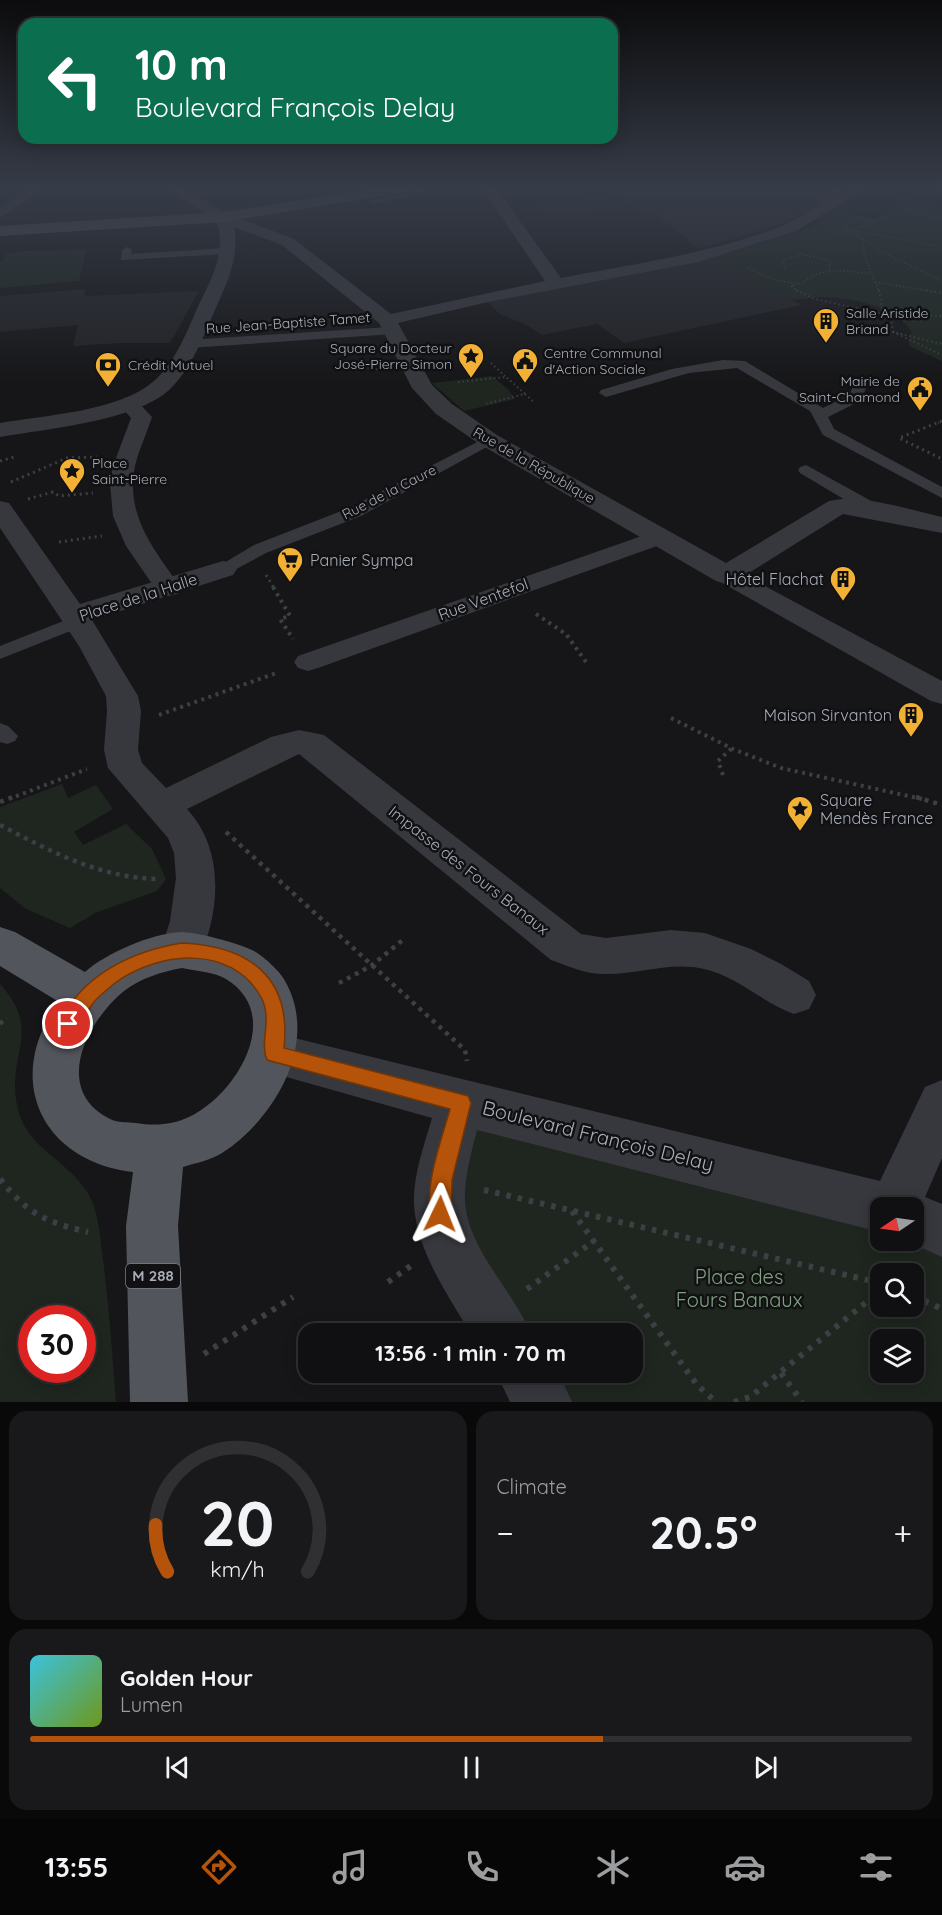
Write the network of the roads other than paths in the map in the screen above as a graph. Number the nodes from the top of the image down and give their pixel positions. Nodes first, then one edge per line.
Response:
1 (164, 253) edge
2 (226, 253) edge
3 (302, 253) edge
4 (535, 253) edge
5 (707, 253) edge
6 (125, 258) dead end
7 (556, 284) junction
8 (388, 325) junction
9 (188, 345) junction
10 (862, 382) dead end
11 (606, 393) dead end
12 (129, 404) junction
13 (820, 415) junction
14 (0, 430) edge
15 (489, 440) junction
16 (806, 470) dead end
17 (942, 493) edge
18 (12, 505) edge
19 (878, 512) junction
20 (942, 525) edge
21 (659, 537) junction
22 (223, 569) joint
23 (726, 575) junction
24 (168, 588) junction
25 (74, 619) junction
26 (0, 653) edge
27 (308, 662) road end
28 (942, 694) edge
29 (161, 806) junction
30 (0, 945) edge
31 (182, 950) junction
32 (794, 995) dead end
33 (88, 996) junction
34 (274, 1054) junction
35 (465, 1087) junction
36 (942, 1102) edge
37 (160, 1150) junction
38 (899, 1197) edge
39 (870, 1203) edge
40 (924, 1223) edge
41 (942, 1231) edge
42 (496, 1323) edge
43 (532, 1383) edge
44 (159, 1402) edge
45 (543, 1402) edge

1 - 6 lane
2 - 9 street
3 - 8 street, Rue de la République
4 - 7 street
5 - 7 street
7 - 8 street
8 - 9 lane, Rue Jean-Baptiste Tamet
8 - 15 street, Rue de la République
9 - 12 street
10 - 13 lane
11 - 13 lane
12 - 14 street
12 - 24 street
13 - 17 lane
15 - 21 street, Rue de la République
15 - 22 lane, Rue de la Caure
16 - 19 lane
18 - 25 street
19 - 20 street
19 - 23 street
21 - 23 street, Rue de la République
21 - 27 street, Rue Ventefol
22 - 24 street, Place de la Halle
23 - 28 street, Rue de la République
24 - 25 street, Place de la Halle
25 - 26 lane
25 - 29 street, Place de la Halle
29 - 31 street
29 - 32 street, Impasse des Fours Banaux
30 - 33 main road
31 - 33 main road
31 - 34 main road
33 - 37 main road
34 - 35 street, Boulevard François Delay
34 - 37 main road
35 - 39 street, Boulevard François Delay
35 - 42 street
36 - 38 street
37 - 44 main road, M 288
40 - 41 street
43 - 45 street

